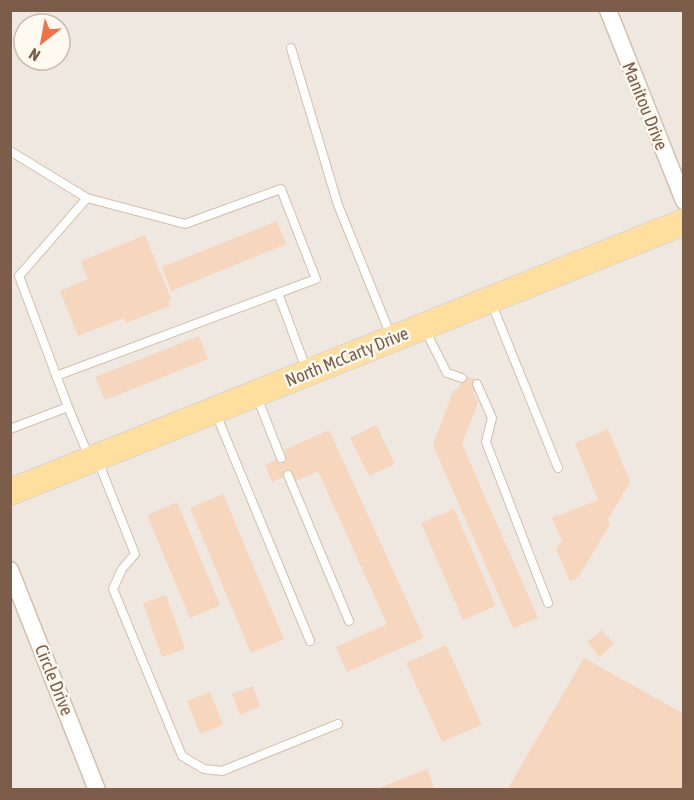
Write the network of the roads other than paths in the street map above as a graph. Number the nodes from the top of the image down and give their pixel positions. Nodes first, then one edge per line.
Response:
1 (608, 10) edge
2 (291, 48) dead end
3 (10, 151) edge
4 (87, 198) junction
5 (684, 201) edge
6 (684, 222) edge
7 (278, 293) junction
8 (490, 300) junction
9 (423, 327) junction
10 (392, 339) junction
11 (308, 373) junction
12 (56, 376) junction
13 (462, 378) dead end
14 (477, 384) dead end
15 (256, 394) junction
16 (68, 407) junction
17 (214, 410) junction
18 (10, 429) edge
19 (281, 458) dead end
20 (94, 459) junction
21 (558, 468) dead end
22 (288, 475) dead end
23 (10, 492) edge
24 (10, 570) edge
25 (548, 603) dead end
26 (349, 621) dead end
27 (310, 641) dead end
28 (338, 724) dead end
29 (97, 789) edge

1 - 5 street, Manitou Drive
2 - 10 lane
3 - 4 lane
4 - 7 lane
4 - 12 lane
6 - 8 main road, North McCarty Drive
7 - 11 lane
7 - 12 lane
8 - 9 main road, North McCarty Drive
8 - 21 lane
9 - 10 main road, North McCarty Drive
9 - 13 lane
10 - 11 main road, North McCarty Drive
11 - 15 main road, North McCarty Drive
12 - 16 lane
14 - 25 lane
15 - 17 main road, North McCarty Drive
15 - 19 lane
16 - 18 lane
16 - 20 lane
17 - 20 main road, North McCarty Drive
17 - 27 lane
20 - 23 main road, North McCarty Drive
20 - 28 lane
22 - 26 lane
24 - 29 street, Circle Drive

